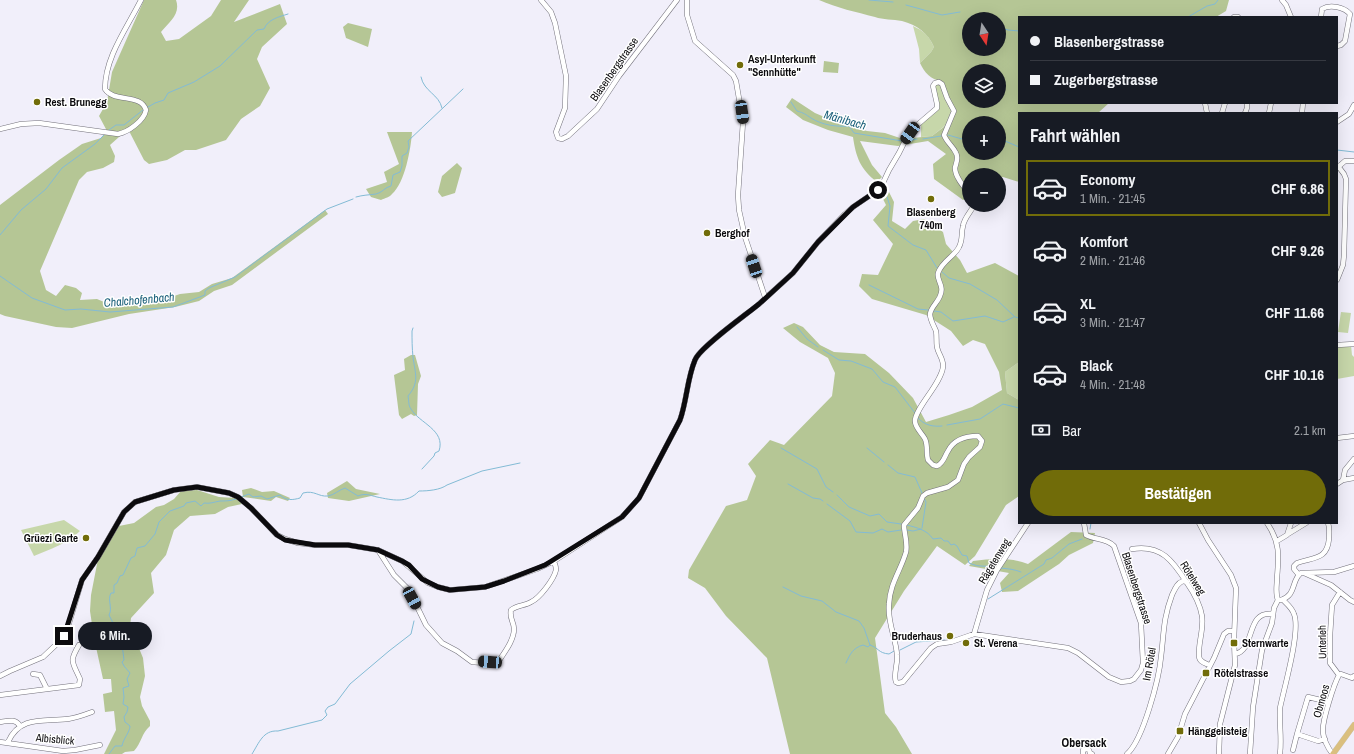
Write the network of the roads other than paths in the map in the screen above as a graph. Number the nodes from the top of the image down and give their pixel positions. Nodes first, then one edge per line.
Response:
1 (141, 0) edge
2 (541, 0) edge
3 (677, 0) edge
4 (687, 0) edge
5 (1282, 0) edge
6 (1291, 16) edge
7 (1321, 16) edge
8 (1338, 46) edge
9 (1354, 105) edge
10 (1338, 121) edge
11 (0, 129) edge
12 (1354, 161) edge
13 (1338, 166) edge
14 (1338, 168) edge
15 (962, 184) edge
16 (970, 212) edge
17 (1338, 278) edge
18 (765, 297) junction
19 (1354, 344) edge
20 (1338, 345) edge
21 (1354, 436) edge
22 (1338, 438) edge
23 (1354, 459) edge
24 (1354, 478) edge
25 (1343, 480) junction
26 (1338, 483) edge
27 (1027, 524) edge
28 (1084, 524) edge
29 (1200, 524) edge
30 (1268, 524) edge
31 (1291, 524) edge
32 (1304, 524) edge
33 (1328, 524) edge
34 (1288, 534) junction
35 (1277, 541) junction
36 (1132, 549) dead end
37 (378, 550) junction
38 (554, 561) junction
39 (1354, 566) edge
40 (1304, 572) junction
41 (1298, 576) junction
42 (1187, 582) junction
43 (1340, 592) junction
44 (1280, 600) junction
45 (1354, 602) edge
46 (1273, 614) junction
47 (1234, 631) junction
48 (974, 634) junction
49 (79, 645) dead end
50 (1235, 654) junction
51 (1209, 666) junction
52 (33, 674) dead end
53 (1339, 675) junction
54 (0, 676) edge
55 (1354, 676) edge
56 (47, 689) junction
57 (0, 695) edge
58 (1330, 702) junction
59 (92, 712) dead end
60 (0, 722) edge
61 (1354, 725) edge
62 (20, 726) junction
63 (1297, 734) junction
64 (1325, 739) junction
65 (0, 742) edge
66 (8, 742) junction
67 (100, 745) dead end
68 (1293, 750) dead end
69 (1083, 754) edge
70 (1090, 754) edge
71 (1127, 754) edge
72 (1168, 754) edge
73 (1219, 754) edge
74 (1250, 754) edge
75 (1280, 754) edge
76 (1333, 754) edge

1 - 11 street
2 - 3 street, Blasenbergstrasse
4 - 18 street
5 - 6 street
7 - 8 street
9 - 10 street
12 - 13 street
14 - 17 street
15 - 18 street
16 - 48 street, Blasenbergstrasse
18 - 38 street
19 - 20 street
21 - 22 street
23 - 25 street
24 - 25 street
25 - 26 street
27 - 48 street, Rägetenweg
28 - 48 street, Blasenbergstrasse
29 - 47 street
30 - 35 street
31 - 34 street
32 - 34 street
33 - 41 street
34 - 35 street
35 - 44 street
36 - 42 street, Rötelweg
37 - 38 street
37 - 38 street
37 - 54 street
39 - 40 street
40 - 41 street
40 - 43 street
41 - 44 street
42 - 51 street, Rötelweg
42 - 71 street, Im Rötel
43 - 45 street
43 - 53 street, Unterleh
44 - 46 street
44 - 75 street
46 - 50 street
46 - 74 street
47 - 50 street
47 - 51 street
49 - 56 street
50 - 73 street
51 - 72 street
52 - 56 street
53 - 55 street
53 - 58 street, Obmoos
56 - 57 street
58 - 63 street
58 - 64 street, Obmoos
59 - 62 street, Albisblick
60 - 62 street
61 - 76 main road
62 - 66 street
63 - 64 street
63 - 68 street
64 - 76 street, Obmoos
65 - 66 street, Albisblick
66 - 67 street, Albisblick
69 - 70 street

